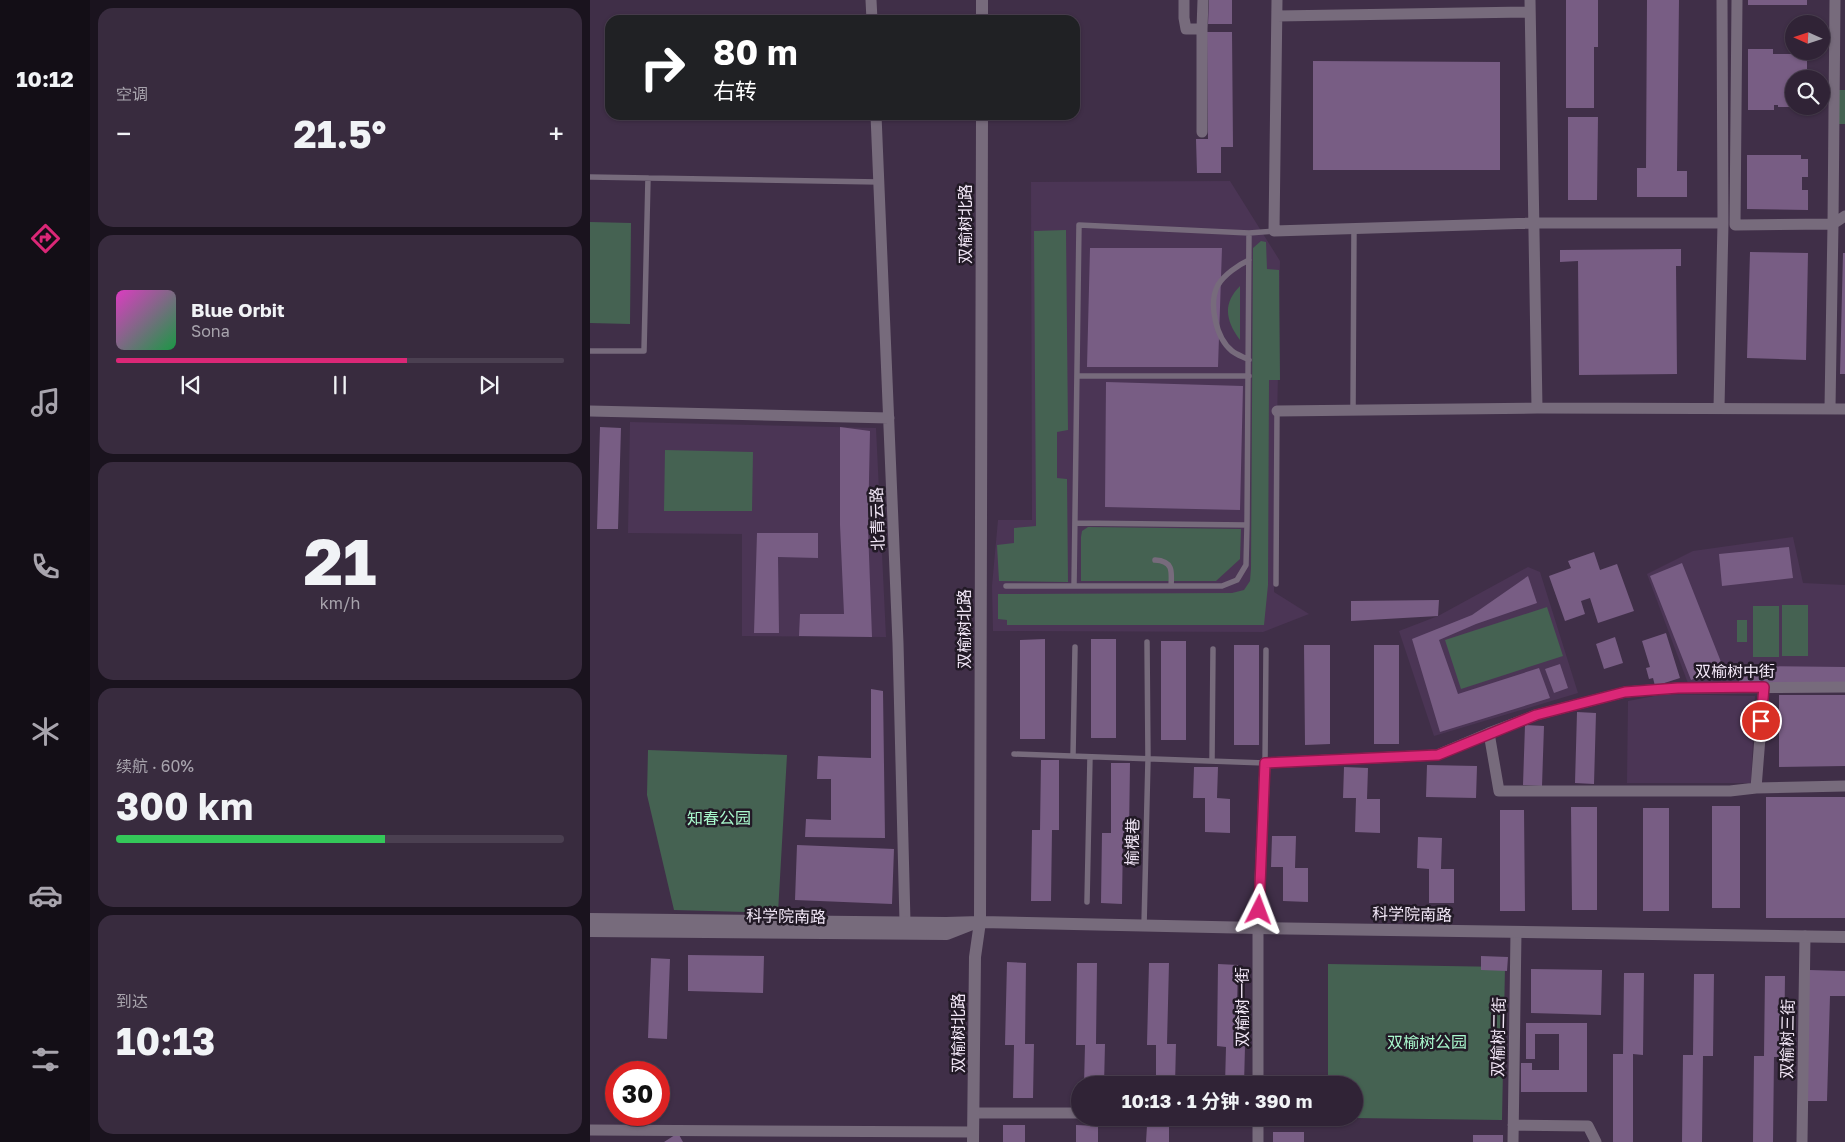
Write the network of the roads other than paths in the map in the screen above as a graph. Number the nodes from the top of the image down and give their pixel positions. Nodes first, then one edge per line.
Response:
1 (871, 0) edge
2 (982, 0) edge
3 (1184, 0) edge
4 (1203, 0) edge
5 (1277, 0) edge
6 (1722, 0) edge
7 (1737, 0) edge
8 (1835, 0) edge
9 (1530, 6) edge
10 (1840, 14) edge
11 (872, 15) edge
12 (982, 15) edge
13 (1277, 16) junction
14 (1202, 29) junction
15 (876, 120) edge
16 (982, 120) edge
17 (1202, 132) dead end
18 (590, 177) edge
19 (648, 178) junction
20 (879, 182) junction
21 (1845, 216) edge
22 (1532, 223) junction
23 (1723, 223) junction
24 (1833, 224) junction
25 (1354, 228) junction
26 (1274, 230) junction
27 (1249, 233) junction
28 (1249, 260) junction
29 (590, 351) edge
30 (1249, 360) junction
31 (1076, 376) junction
32 (1249, 376) junction
33 (1537, 408) junction
34 (1718, 408) junction
35 (1830, 408) junction
36 (1845, 409) edge
37 (1353, 410) junction
38 (590, 411) edge
39 (1277, 411) joint
40 (889, 418) junction
41 (1076, 523) junction
42 (1247, 525) junction
43 (1155, 560) dead end
44 (1276, 584) dead end
45 (1006, 586) dead end
46 (1074, 586) junction
47 (1171, 586) junction
48 (1147, 642) dead end
49 (1075, 647) dead end
50 (1213, 649) dead end
51 (1266, 650) dead end
52 (1764, 687) junction
53 (1845, 687) edge
54 (1489, 733) junction
55 (1014, 754) dead end
56 (1073, 756) junction
57 (1090, 757) junction
58 (1148, 759) junction
59 (1212, 761) junction
60 (1265, 763) junction
61 (1845, 786) edge
62 (1756, 788) junction
63 (1086, 902) dead end
64 (590, 920) edge
65 (905, 922) junction
66 (980, 922) junction
67 (1144, 926) junction
68 (1258, 928) junction
69 (590, 930) edge
70 (1516, 932) junction
71 (1805, 936) junction
72 (1845, 937) edge
73 (1258, 1076) edge
74 (974, 1113) junction
75 (1071, 1113) edge
76 (1513, 1125) junction
77 (1258, 1126) edge
78 (590, 1130) edge
79 (973, 1137) edge
80 (1258, 1142) edge
81 (1513, 1142) edge
82 (1596, 1142) edge
83 (1802, 1142) edge

1 - 11 street
2 - 12 street
3 - 14 street
4 - 14 street
5 - 13 street
6 - 23 street
7 - 24 street
8 - 10 street
9 - 13 street
9 - 22 street
10 - 24 street
13 - 26 street
14 - 17 street
15 - 20 street, 北青云路
16 - 66 street, 双榆树北路
18 - 19 lane
19 - 20 lane
19 - 29 lane
20 - 40 street, 北青云路
21 - 24 street
22 - 23 street
22 - 25 street
22 - 33 street
23 - 34 street
24 - 35 street
25 - 26 street
25 - 37 lane
26 - 27 lane
27 - 28 lane
27 - 31 lane
28 - 30 lane
28 - 30 lane
30 - 32 lane
31 - 32 lane
31 - 41 lane
32 - 42 lane
33 - 34 street
33 - 37 street
34 - 35 street
35 - 36 street
37 - 39 street
38 - 40 street
39 - 44 lane
40 - 65 street, 北青云路
41 - 42 lane
41 - 46 lane
42 - 47 lane
43 - 47 lane
45 - 46 lane
46 - 47 lane
48 - 58 lane, 榆槐巷
49 - 56 lane
50 - 59 lane
51 - 60 lane
52 - 53 street, 双榆树中街
52 - 54 street, 双榆树中街
52 - 62 street
54 - 60 street, 双榆树中街
54 - 62 street
55 - 56 lane
56 - 57 lane
57 - 58 lane
57 - 63 lane
58 - 59 lane
58 - 67 lane, 榆槐巷
59 - 60 lane
60 - 68 street, 双榆树一街
61 - 62 street
64 - 65 street, 科学院南路
65 - 66 street, 科学院南路
66 - 67 street, 科学院南路
66 - 69 street, 科学院南路
66 - 74 street, 双榆树北路
67 - 68 street, 科学院南路
68 - 70 street, 科学院南路
68 - 73 street, 双榆树一街
70 - 71 street, 科学院南路
70 - 76 street, 双榆树二街
71 - 72 street, 科学院南路
71 - 83 street, 双榆树三街
74 - 75 street
74 - 79 street, 双榆树北路
76 - 81 street, 双榆树二街
76 - 82 street
77 - 80 street
78 - 79 street

